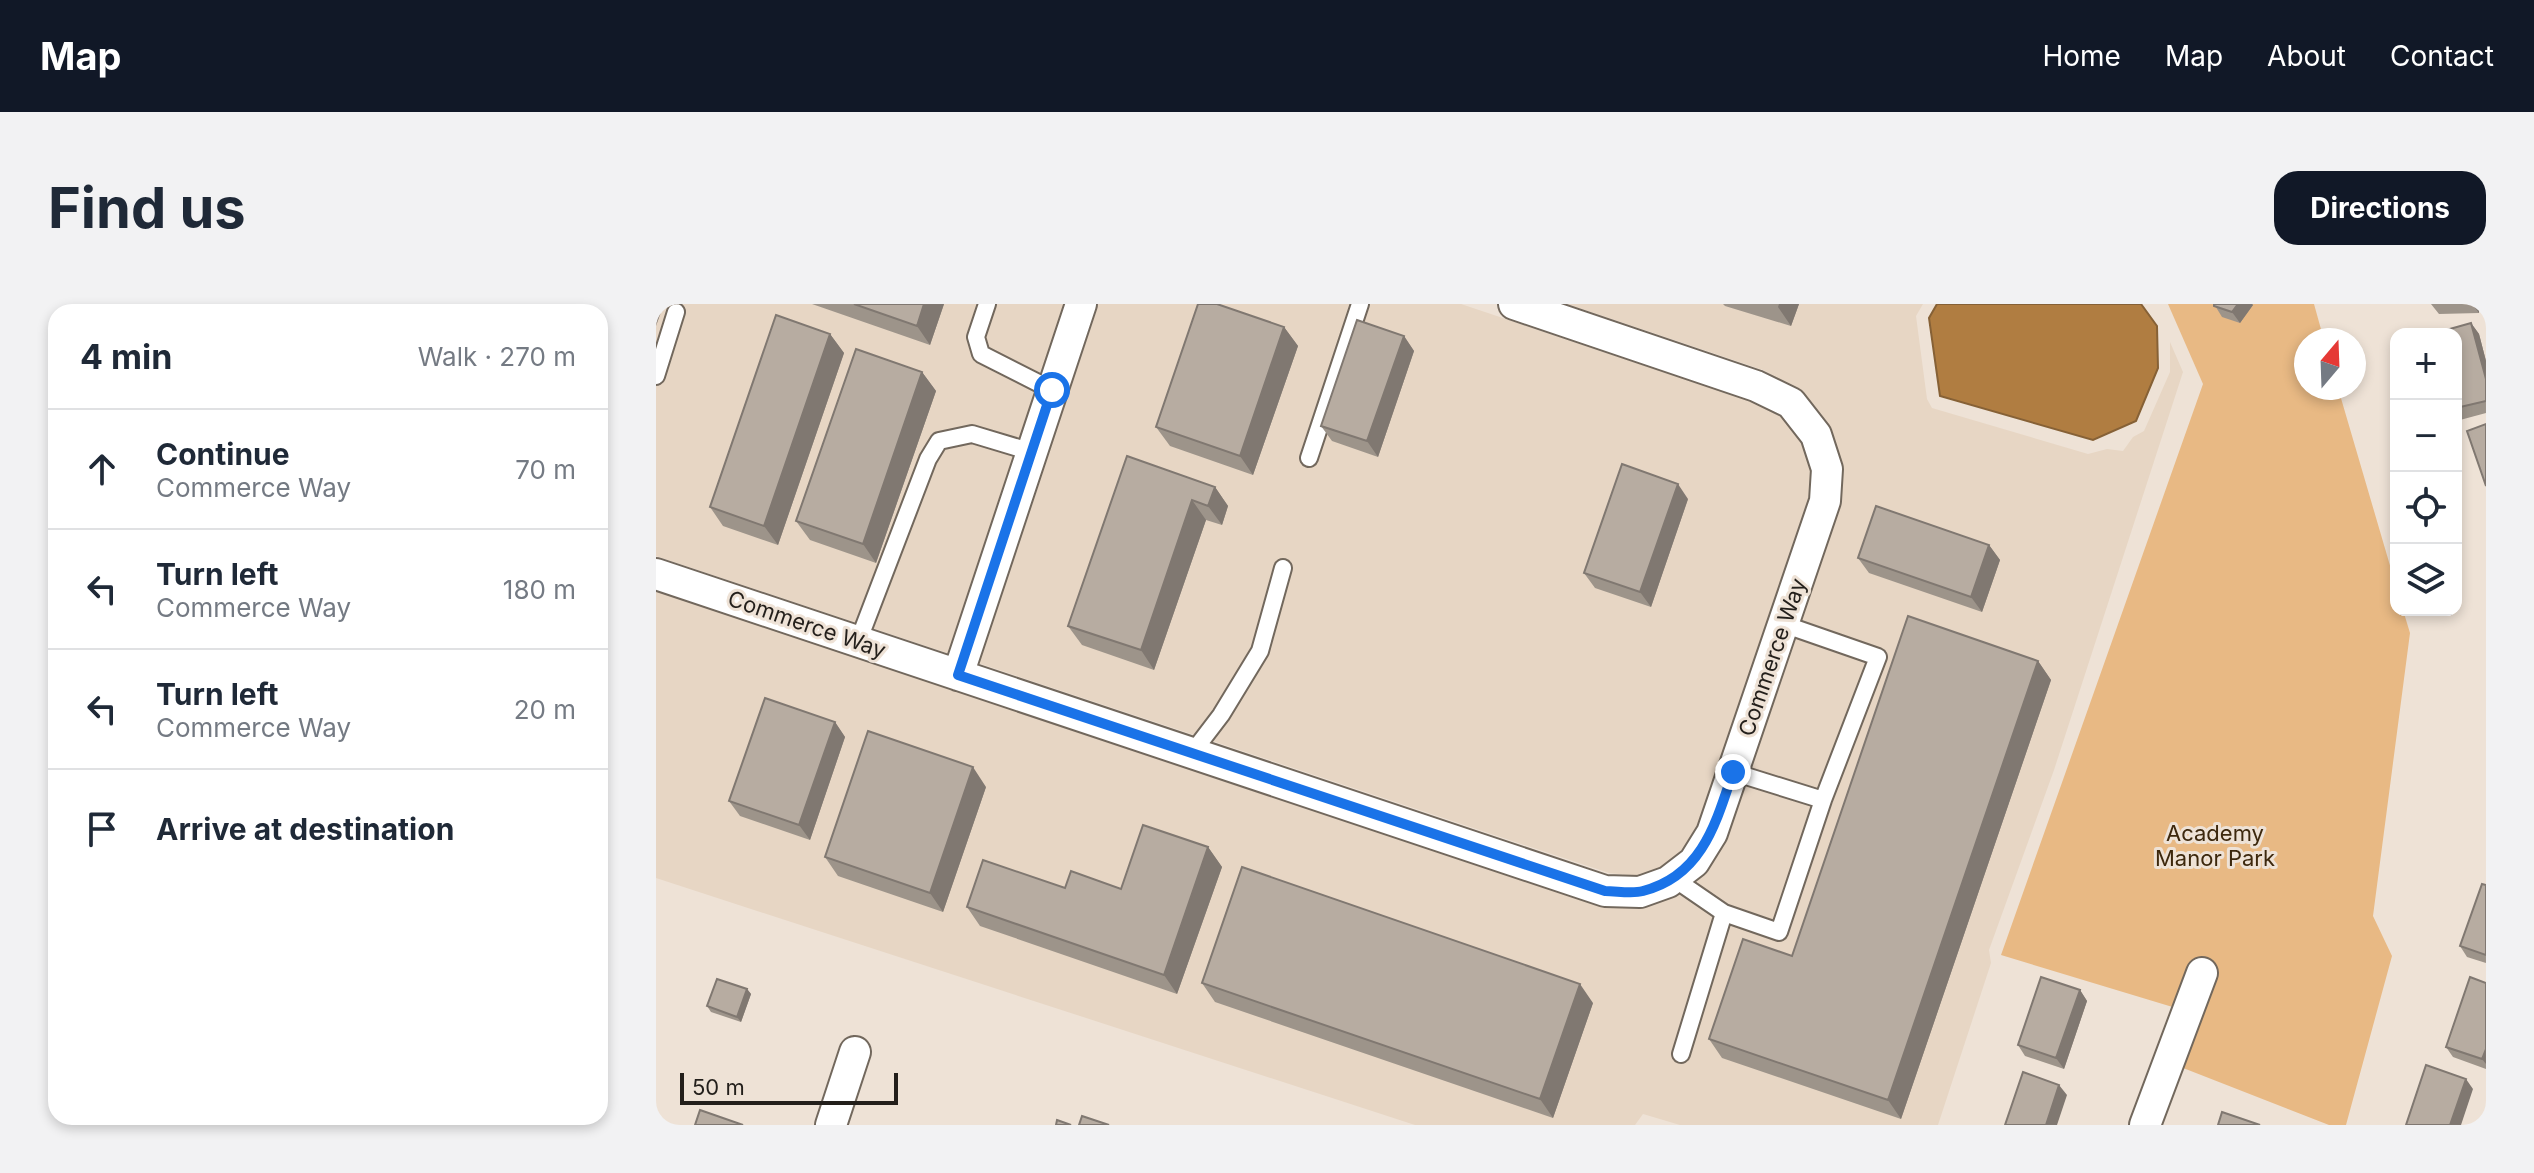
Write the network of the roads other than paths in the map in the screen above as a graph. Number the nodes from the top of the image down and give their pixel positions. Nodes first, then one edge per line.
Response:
1 (987, 304) edge
2 (1081, 304) edge
3 (1360, 304) edge
4 (1514, 304) edge
5 (676, 312) dead end
6 (1570, 313) edge
7 (656, 376) edge
8 (1052, 390) junction
9 (1032, 452) junction
10 (1309, 458) dead end
11 (1283, 568) dead end
12 (656, 574) edge
13 (1783, 624) junction
14 (858, 642) junction
15 (958, 675) junction
16 (1192, 753) junction
17 (1733, 772) junction
18 (1823, 800) junction
19 (1673, 878) junction
20 (1724, 913) junction
21 (2202, 973) dead end
22 (855, 1052) dead end
23 (1681, 1054) dead end
24 (831, 1125) edge
25 (2145, 1125) edge

1 - 8 lane
2 - 8 street
3 - 10 lane
4 - 6 street, Commerce Way
5 - 7 lane
6 - 13 street, Commerce Way
8 - 9 street
9 - 14 lane
9 - 15 street
11 - 16 lane
12 - 14 street, Commerce Way
13 - 17 street, Commerce Way
13 - 18 lane
14 - 15 street, Commerce Way
15 - 16 street, Commerce Way
16 - 19 street, Commerce Way
17 - 18 lane
17 - 19 street, Commerce Way
18 - 20 lane
19 - 20 lane
20 - 23 lane
21 - 25 street
22 - 24 street

